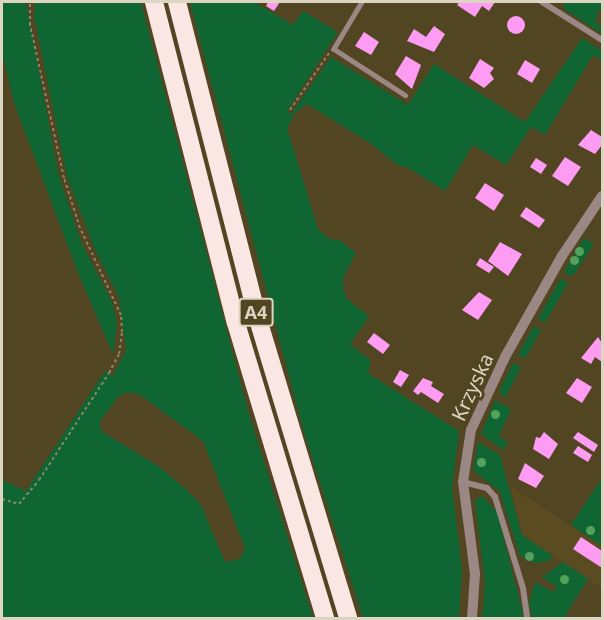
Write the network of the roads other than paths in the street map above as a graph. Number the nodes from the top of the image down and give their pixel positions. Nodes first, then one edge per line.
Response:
1 (154, 2) edge
2 (177, 2) edge
3 (362, 2) edge
4 (542, 2) edge
5 (603, 40) edge
6 (405, 95) dead end
7 (603, 196) edge
8 (463, 482) junction
9 (325, 618) edge
10 (348, 618) edge
11 (472, 618) edge
12 (527, 618) edge

1 - 9 highway, A4
2 - 10 highway, A4
3 - 6 lane
4 - 5 street
7 - 8 street, Krzyska
8 - 11 street, Krzyska
8 - 12 street

